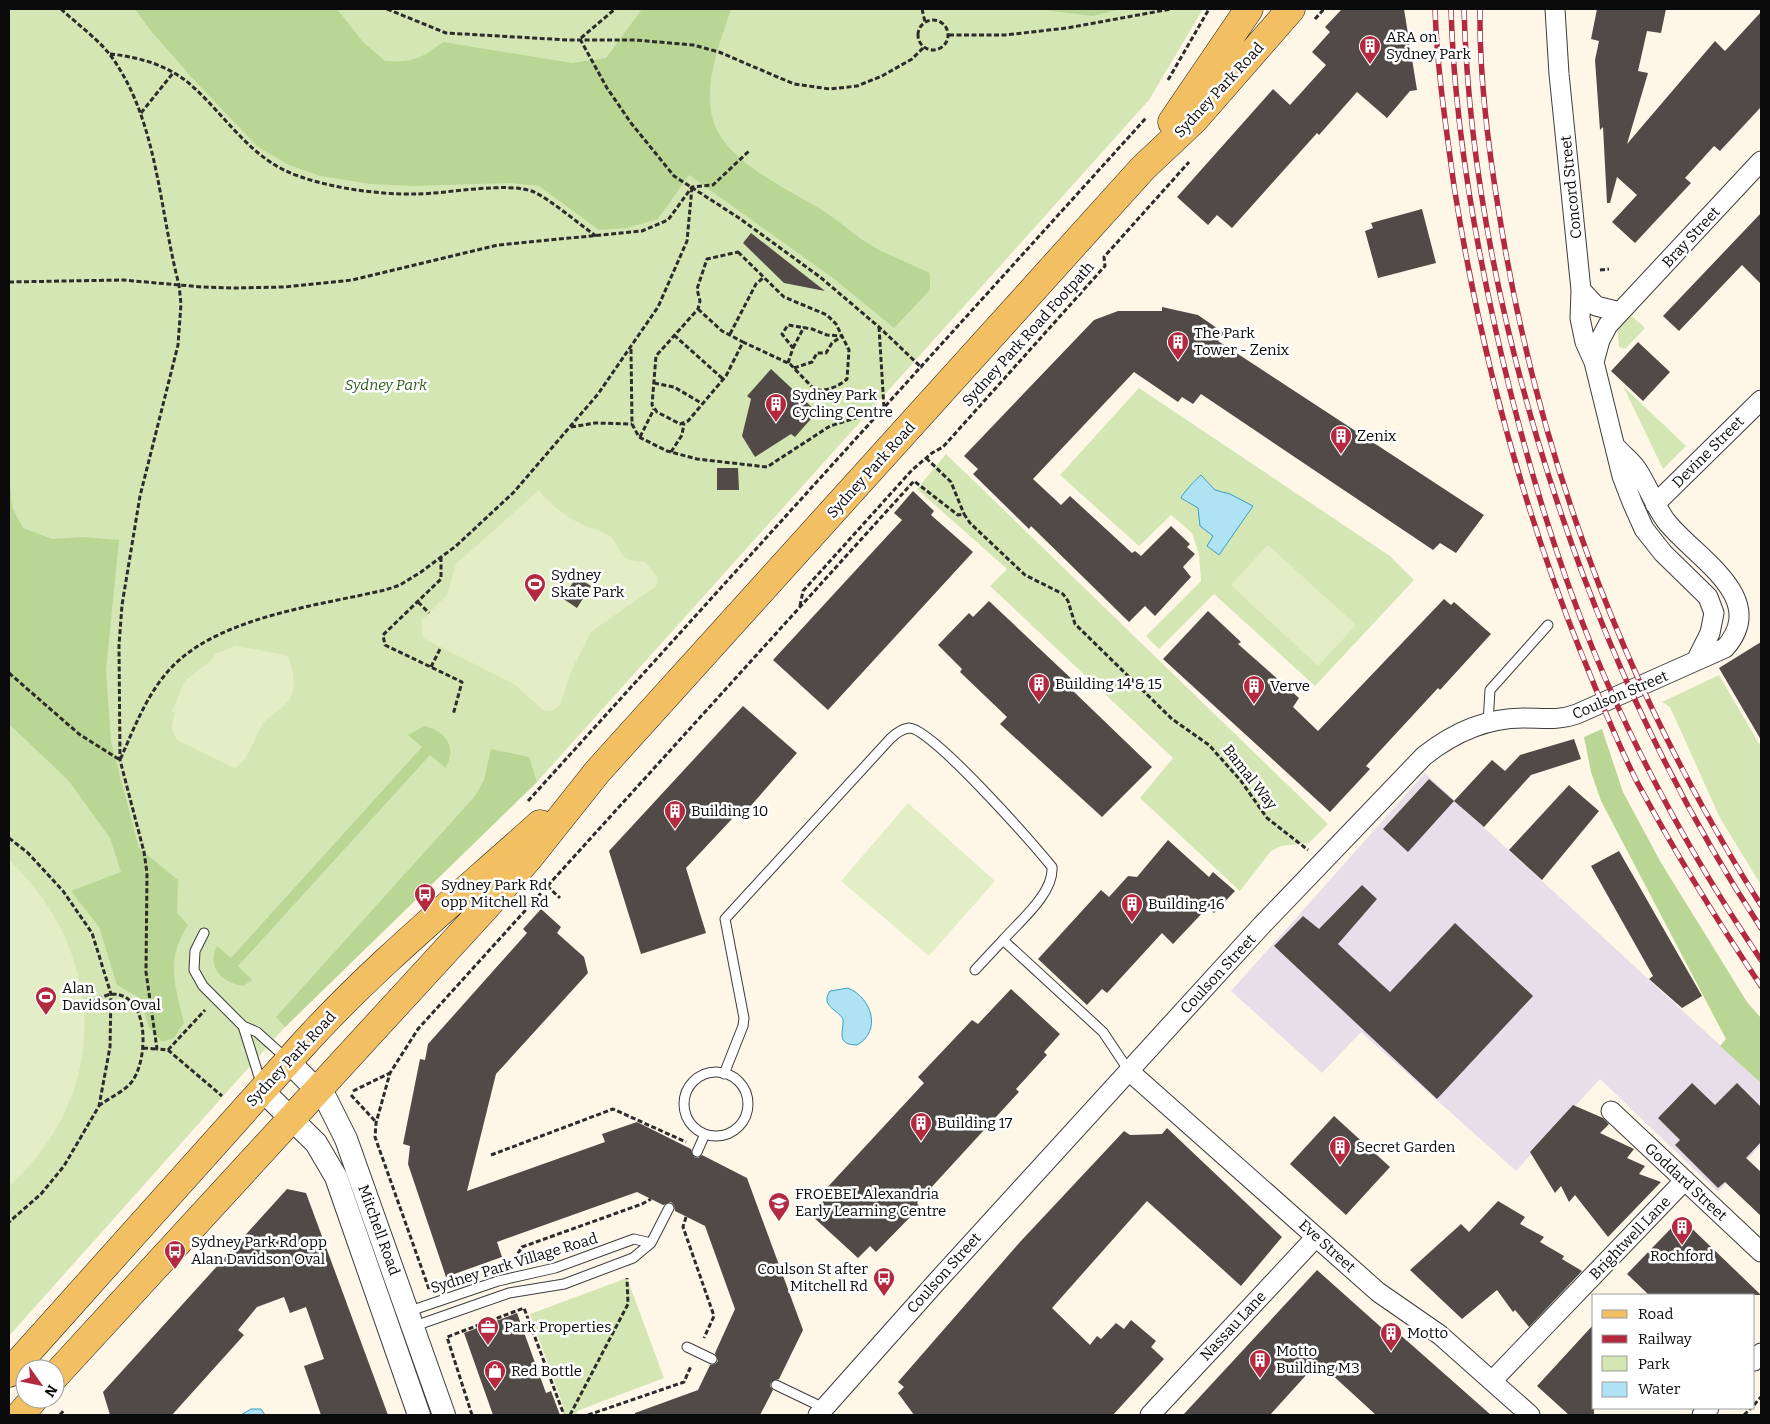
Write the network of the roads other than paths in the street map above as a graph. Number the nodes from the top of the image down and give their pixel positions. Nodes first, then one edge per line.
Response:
1 (1249, 9) edge
2 (1291, 9) edge
3 (1555, 9) edge
4 (1761, 161) edge
5 (1143, 168) junction
6 (1581, 290) junction
7 (1620, 312) junction
8 (1594, 362) junction
9 (1761, 400) edge
10 (1617, 448) junction
11 (1655, 504) junction
12 (1548, 625) dead end
13 (1697, 659) junction
14 (1488, 722) junction
15 (598, 771) junction
16 (204, 933) dead end
17 (1003, 940) junction
18 (975, 970) dead end
19 (243, 1026) junction
20 (288, 1060) junction
21 (1129, 1071) junction
22 (724, 1074) junction
23 (318, 1089) junction
24 (262, 1090) junction
25 (1611, 1111) dead end
26 (291, 1118) junction
27 (704, 1134) junction
28 (697, 1152) dead end
29 (1685, 1180) junction
30 (669, 1208) dead end
31 (1316, 1237) junction
32 (651, 1243) junction
33 (1761, 1252) edge
34 (400, 1323) junction
35 (686, 1347) dead end
36 (712, 1359) dead end
37 (65, 1365) edge
38 (9, 1373) edge
39 (1492, 1381) junction
40 (776, 1385) dead end
41 (825, 1413) edge
42 (419, 1415) edge
43 (444, 1415) edge
44 (1150, 1415) edge
45 (1530, 1415) edge

1 - 5 main road, Sydney Park Road
2 - 5 main road, Sydney Park Road
3 - 6 street, Concord Street
4 - 7 street, Bray Street
5 - 15 main road, Sydney Park Road
6 - 7 street
6 - 8 street, Concord Street
7 - 8 street, Bray Street
8 - 10 street, Coulson Street
9 - 11 street, Devine Street
10 - 11 street, Coulson Street
10 - 13 street, Coulson Street
11 - 13 street, Coulson Street
12 - 14 lane
13 - 14 street, Coulson Street
14 - 21 street, Coulson Street
15 - 20 main road, Sydney Park Road
15 - 23 main road, Sydney Park Road
16 - 19 lane
17 - 18 lane
17 - 21 lane
17 - 22 lane
19 - 20 lane
19 - 24 lane
20 - 23 street, Mitchell Road
20 - 24 main road, Sydney Park Road
21 - 31 street, Eve Street
21 - 41 street, Coulson Street
22 - 27 lane
22 - 27 lane
23 - 26 main road, Sydney Park Road
23 - 34 street, Mitchell Road
24 - 26 street, Mitchell Road
24 - 38 main road, Sydney Park Road
25 - 29 street, Goddard Street
26 - 34 street, Mitchell Road
26 - 37 main road, Sydney Park Road
27 - 28 lane
29 - 33 street, Goddard Street
29 - 39 street, Brightwell Lane
30 - 32 lane, Sydney Park Village Road
31 - 39 street, Eve Street
31 - 44 street, Nassau Lane
32 - 34 lane, Sydney Park Village Road
32 - 34 lane, Sydney Park Village Road
34 - 42 street, Mitchell Road
34 - 43 street, Mitchell Road
35 - 36 lane
39 - 45 street, Eve Street
40 - 41 lane

